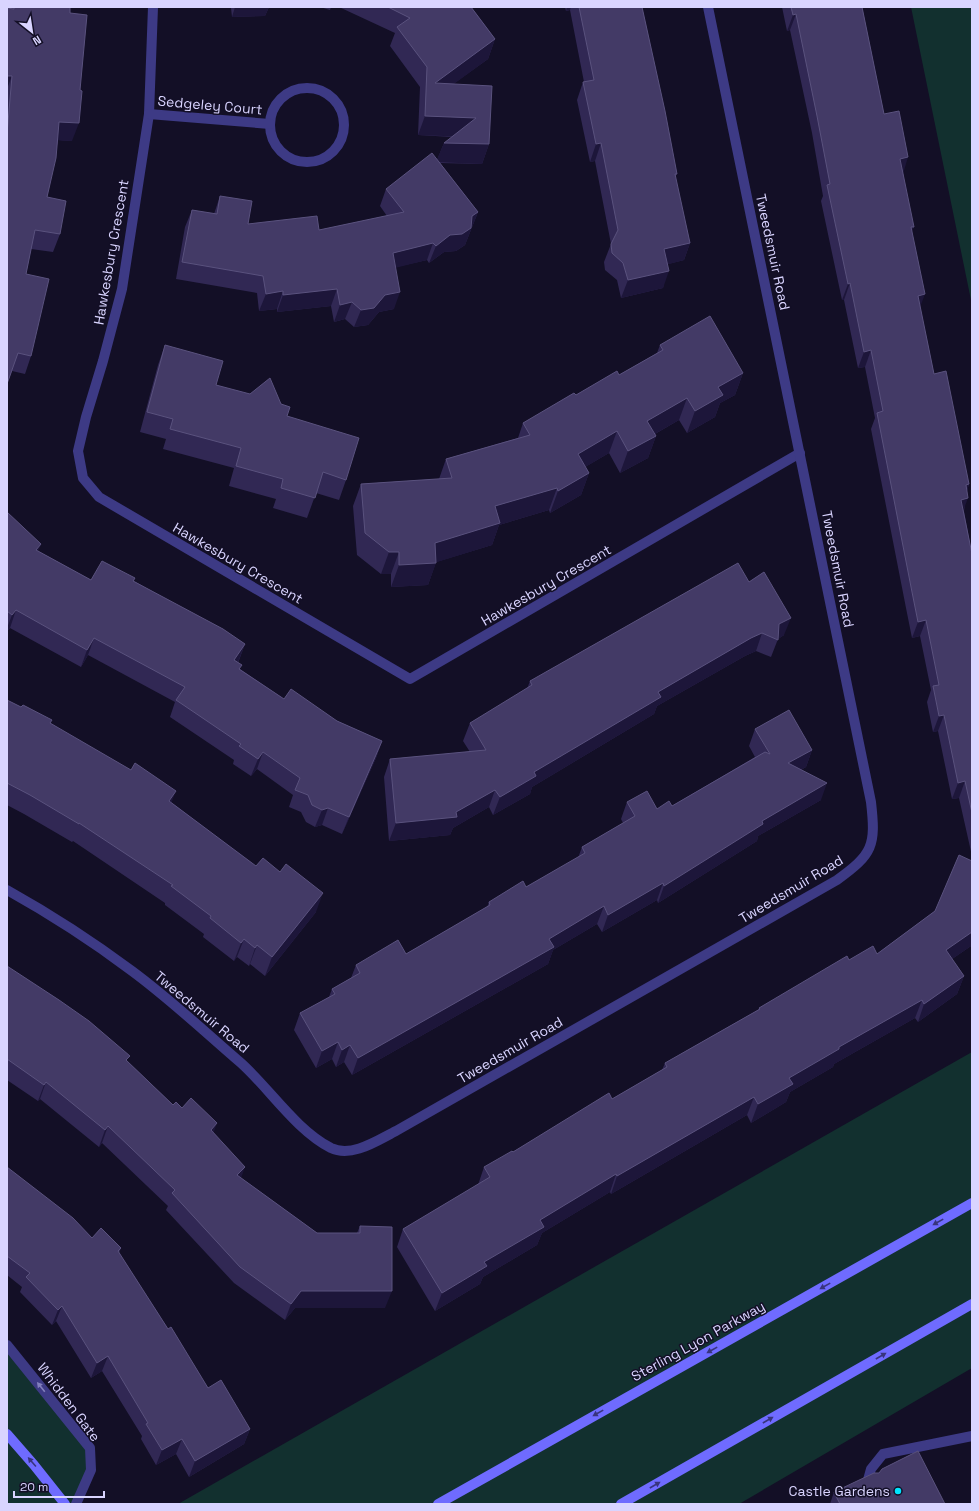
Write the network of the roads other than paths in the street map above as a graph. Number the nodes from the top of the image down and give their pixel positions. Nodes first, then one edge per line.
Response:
1 (153, 7) edge
2 (708, 7) edge
3 (149, 114) junction
4 (270, 124) junction
5 (800, 453) junction
6 (7, 890) edge
7 (972, 1202) edge
8 (972, 1304) edge
9 (7, 1345) edge
10 (7, 1434) edge
11 (972, 1436) edge
12 (866, 1494) edge
13 (65, 1504) edge
14 (76, 1504) edge
15 (438, 1504) edge
16 (621, 1504) edge

1 - 3 street, Hawkesbury Crescent
2 - 5 street, Tweedsmuir Road
3 - 4 street, Sedgeley Court
3 - 5 street, Hawkesbury Crescent
4 - 4 street, Sedgeley Court
5 - 6 street, Tweedsmuir Road
7 -> 15 main road, Sterling Lyon Parkway
16 -> 8 main road
14 -> 9 street, Whidden Gate
13 -> 10 main road
11 - 12 street

